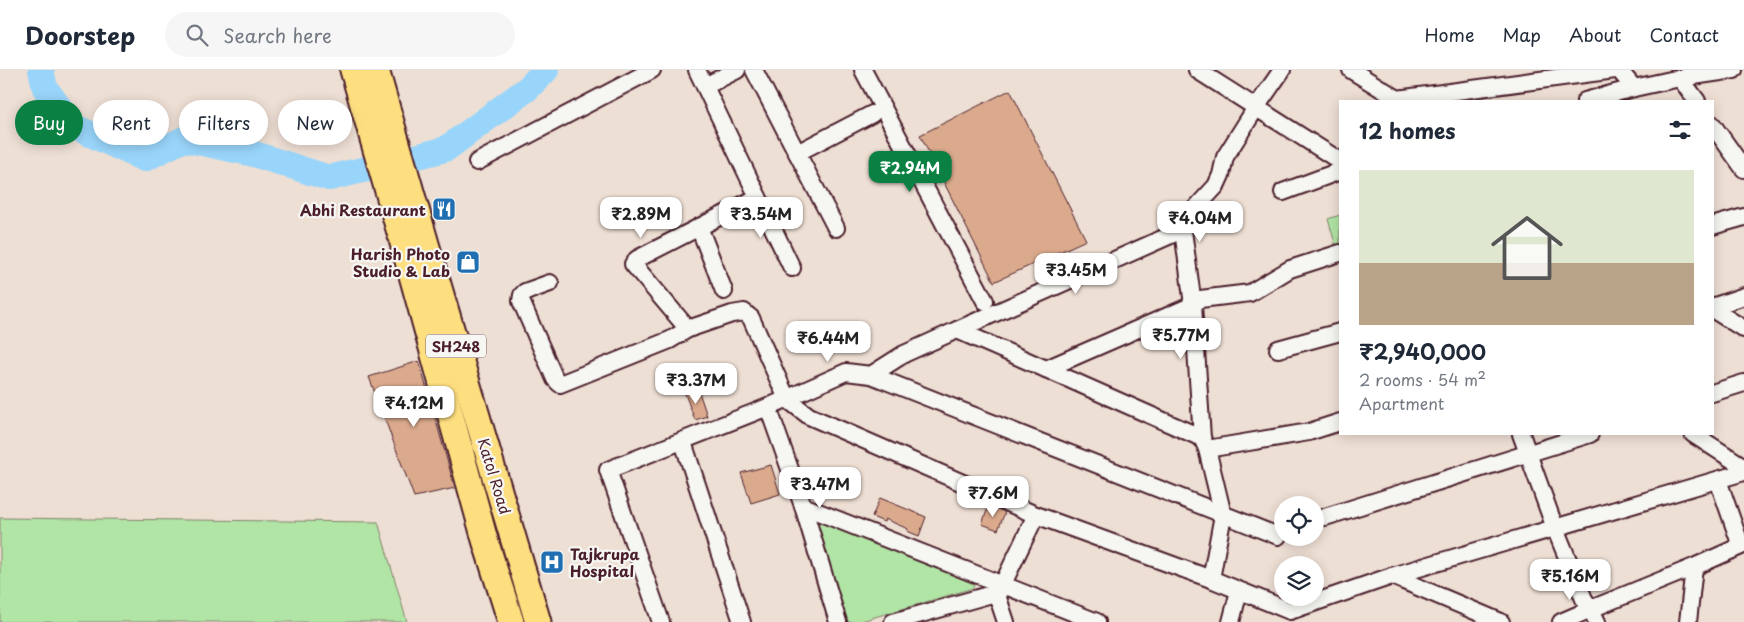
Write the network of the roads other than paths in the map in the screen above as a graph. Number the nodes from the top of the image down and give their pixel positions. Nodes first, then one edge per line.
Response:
1 (353, 70) edge
2 (376, 70) edge
3 (652, 70) edge
4 (697, 70) edge
5 (737, 70) edge
6 (754, 70) edge
7 (863, 70) edge
8 (1197, 70) edge
9 (1282, 70) edge
10 (1351, 70) edge
11 (1617, 70) edge
12 (1726, 70) edge
13 (1734, 70) edge
14 (1680, 78) junction
15 (704, 86) junction
16 (1634, 88) junction
17 (1399, 100) edge
18 (1589, 100) edge
19 (1696, 100) edge
20 (1256, 106) junction
21 (872, 114) dead end
22 (1714, 127) edge
23 (1728, 148) edge
24 (797, 153) junction
25 (1339, 160) edge
26 (477, 162) dead end
27 (1744, 168) edge
28 (1339, 171) edge
29 (1283, 192) dead end
30 (758, 197) junction
31 (1744, 217) edge
32 (1714, 225) edge
33 (699, 227) junction
34 (836, 228) dead end
35 (1182, 230) junction
36 (416, 247) junction
37 (1339, 253) edge
38 (792, 268) dead end
39 (550, 283) dead end
40 (724, 291) dead end
41 (1744, 296) edge
42 (985, 301) dead end
43 (1193, 303) junction
44 (1714, 307) edge
45 (1714, 309) edge
46 (688, 329) junction
47 (1744, 329) edge
48 (956, 330) junction
49 (1339, 332) edge
50 (1278, 349) dead end
51 (1046, 369) junction
52 (871, 375) junction
53 (1744, 383) edge
54 (1714, 393) edge
55 (787, 399) junction
56 (768, 407) junction
57 (1339, 422) edge
58 (1521, 435) edge
59 (1587, 435) edge
60 (1695, 435) edge
61 (683, 442) junction
62 (1204, 443) junction
63 (1528, 453) junction
64 (1744, 467) edge
65 (1744, 472) edge
66 (1718, 480) junction
67 (802, 506) junction
68 (1036, 515) junction
69 (1223, 515) junction
70 (1325, 517) dead end
71 (1555, 528) junction
72 (1274, 534) edge
73 (1743, 549) edge
74 (1694, 567) junction
75 (1392, 576) junction
76 (1211, 579) junction
77 (1000, 588) junction
78 (1239, 591) junction
79 (1594, 615) edge
80 (923, 618) edge
81 (511, 622) edge
82 (538, 622) edge
83 (660, 622) edge
84 (742, 622) edge
85 (838, 622) edge
86 (893, 622) edge
87 (1006, 622) edge
88 (1098, 622) edge
89 (1232, 622) edge
90 (1501, 622) edge
91 (1561, 622) edge
92 (1688, 622) edge

1 - 36 main road, Katol Road / SH248
2 - 36 main road, Katol Road / SH248
3 - 26 street
4 - 15 street
5 - 15 street
6 - 24 street
7 - 42 street
8 - 20 street
9 - 20 street
10 - 17 street
11 - 16 street
11 - 17 street
12 - 13 street
12 - 14 street
14 - 16 street
14 - 19 street
15 - 30 street
16 - 18 street
20 - 25 street
20 - 35 street
21 - 24 street
22 - 23 street
23 - 27 street
24 - 34 street
28 - 29 street
30 - 33 street
30 - 38 street
31 - 32 street
33 - 40 street
33 - 46 street
35 - 43 street
35 - 48 street
36 - 81 main road, Katol Road / SH248
36 - 82 main road, Katol Road / SH248
37 - 43 street
39 - 46 street
41 - 44 street
43 - 51 street
43 - 62 street
45 - 47 street
46 - 55 street
48 - 51 street
48 - 52 street
49 - 50 street
51 - 62 street
52 - 55 street
52 - 69 street
53 - 54 street
55 - 56 street
55 - 68 street
56 - 61 street
56 - 67 street
57 - 62 street
58 - 63 street
59 - 63 street
60 - 64 street
61 - 83 street
61 - 84 street
62 - 69 street
63 - 70 street
63 - 71 street
65 - 66 street
66 - 71 street
66 - 73 street
67 - 77 street
67 - 85 street
68 - 76 street
68 - 77 street
69 - 72 street
69 - 76 street
71 - 75 street
71 - 79 street
73 - 74 street
74 - 79 street
74 - 92 street
75 - 78 street
75 - 90 street
76 - 78 street
77 - 80 street
77 - 87 street
77 - 88 street
78 - 89 street
79 - 91 street
80 - 86 street

